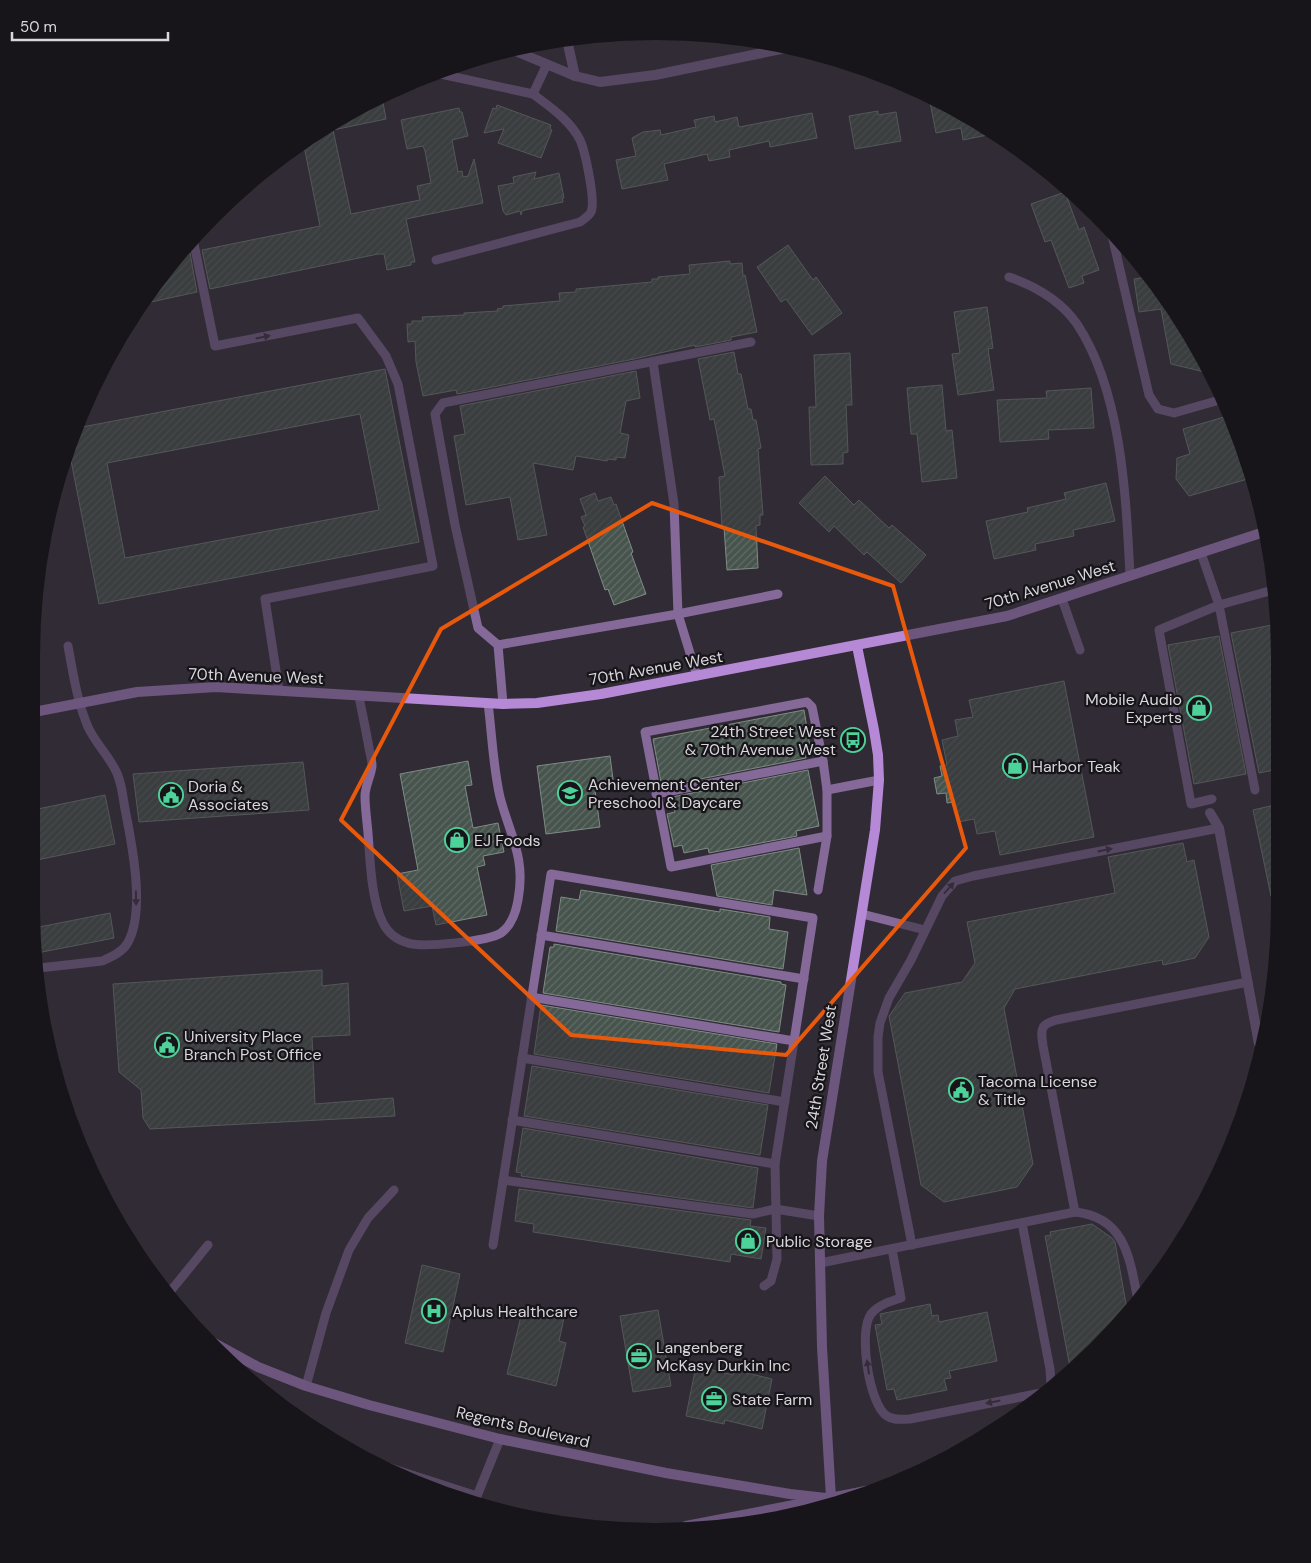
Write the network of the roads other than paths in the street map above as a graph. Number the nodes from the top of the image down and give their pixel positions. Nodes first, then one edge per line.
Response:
1 (568, 46) edge
2 (771, 51) edge
3 (524, 55) edge
4 (547, 64) junction
5 (450, 76) edge
6 (575, 76) junction
7 (533, 94) junction
8 (1115, 246) edge
9 (195, 248) edge
10 (436, 260) dead end
11 (1009, 277) dead end
12 (751, 342) dead end
13 (652, 362) junction
14 (1216, 401) edge
15 (1259, 534) edge
16 (1201, 553) junction
17 (1130, 576) junction
18 (1268, 591) edge
19 (778, 594) dead end
20 (1062, 599) junction
21 (1219, 605) junction
22 (678, 614) junction
23 (498, 645) junction
24 (68, 646) dead end
25 (857, 646) junction
26 (1080, 650) dead end
27 (697, 676) junction
28 (279, 690) junction
29 (359, 696) junction
30 (80, 703) junction
31 (488, 703) junction
32 (504, 704) junction
33 (40, 711) edge
34 (823, 761) junction
35 (879, 780) junction
36 (827, 790) junction
37 (1255, 790) dead end
38 (656, 794) junction
39 (1212, 799) dead end
40 (1210, 814) dead end
41 (1219, 828) junction
42 (827, 836) junction
43 (818, 890) dead end
44 (862, 914) junction
45 (926, 930) junction
46 (541, 935) junction
47 (43, 967) edge
48 (804, 979) junction
49 (1248, 982) junction
50 (531, 997) junction
51 (1262, 1013) edge
52 (1254, 1015) junction
53 (1258, 1033) edge
54 (794, 1041) junction
55 (522, 1058) junction
56 (785, 1102) junction
57 (512, 1120) junction
58 (775, 1164) junction
59 (503, 1180) junction
60 (394, 1190) dead end
61 (775, 1209) junction
62 (1074, 1212) junction
63 (819, 1216) junction
64 (1022, 1223) junction
65 (208, 1245) dead end
66 (493, 1245) dead end
67 (912, 1245) junction
68 (892, 1249) junction
69 (820, 1263) junction
70 (764, 1286) dead end
71 (173, 1289) edge
72 (1136, 1291) edge
73 (238, 1359) edge
74 (1051, 1379) edge
75 (306, 1386) junction
76 (1031, 1395) edge
77 (500, 1439) junction
78 (476, 1496) edge
79 (834, 1496) edge
80 (827, 1498) edge
81 (805, 1504) edge
82 (722, 1519) edge

1 - 6 street
2 - 6 street
3 - 4 street
4 - 6 street
4 - 7 lane
5 - 7 lane
7 - 10 lane
8 - 14 lane
9 -> 28 lane
11 - 17 lane
12 - 13 lane
13 - 22 lane
13 - 23 lane
15 - 16 street, 70th Avenue West
16 - 17 street, 70th Avenue West
16 - 21 lane
17 - 20 street, 70th Avenue West
18 - 21 lane
19 - 22 lane
20 - 25 street, 70th Avenue West
20 - 26 lane
21 - 37 lane
21 - 39 lane
22 - 23 lane
22 - 27 lane
23 - 32 lane
24 - 30 lane
25 - 27 street, 70th Avenue West
25 - 35 street, 24th Street West
27 - 32 street, 70th Avenue West
28 - 29 street, 70th Avenue West
28 - 30 street, 70th Avenue West
29 - 31 street, 70th Avenue West
29 - 31 lane
30 - 33 street, 70th Avenue West
30 -> 47 lane
31 - 32 street, 70th Avenue West
34 - 36 lane
34 - 38 lane
34 - 38 lane
35 - 36 lane
35 - 44 street, 24th Street West
36 - 42 lane
38 - 42 lane
40 - 41 street
45 -> 41 lane
41 - 49 street
42 - 43 lane
44 - 45 lane
44 - 63 street, 24th Street West
45 - 67 lane
46 - 48 lane
46 - 48 lane
46 - 50 lane
48 - 54 lane
49 - 52 street
49 - 62 lane
50 - 54 lane
50 - 55 lane
51 - 52 street
52 - 53 street
54 - 56 lane
55 - 56 lane
55 - 57 lane
56 - 58 lane
57 - 58 lane
57 - 59 lane
58 - 61 lane
59 - 61 lane
59 - 66 lane
60 - 75 lane
61 - 63 lane
61 - 70 lane
62 - 64 lane
62 - 72 lane
63 - 69 street, 24th Street West
64 - 67 lane
64 - 74 lane
65 - 71 lane
67 - 68 lane
68 - 69 lane
76 -> 68 lane
69 - 79 street, 24th Street West
73 - 75 street, Regents Boulevard
75 - 77 street, Regents Boulevard
77 - 78 lane
77 - 80 street, Regents Boulevard
81 - 82 street

